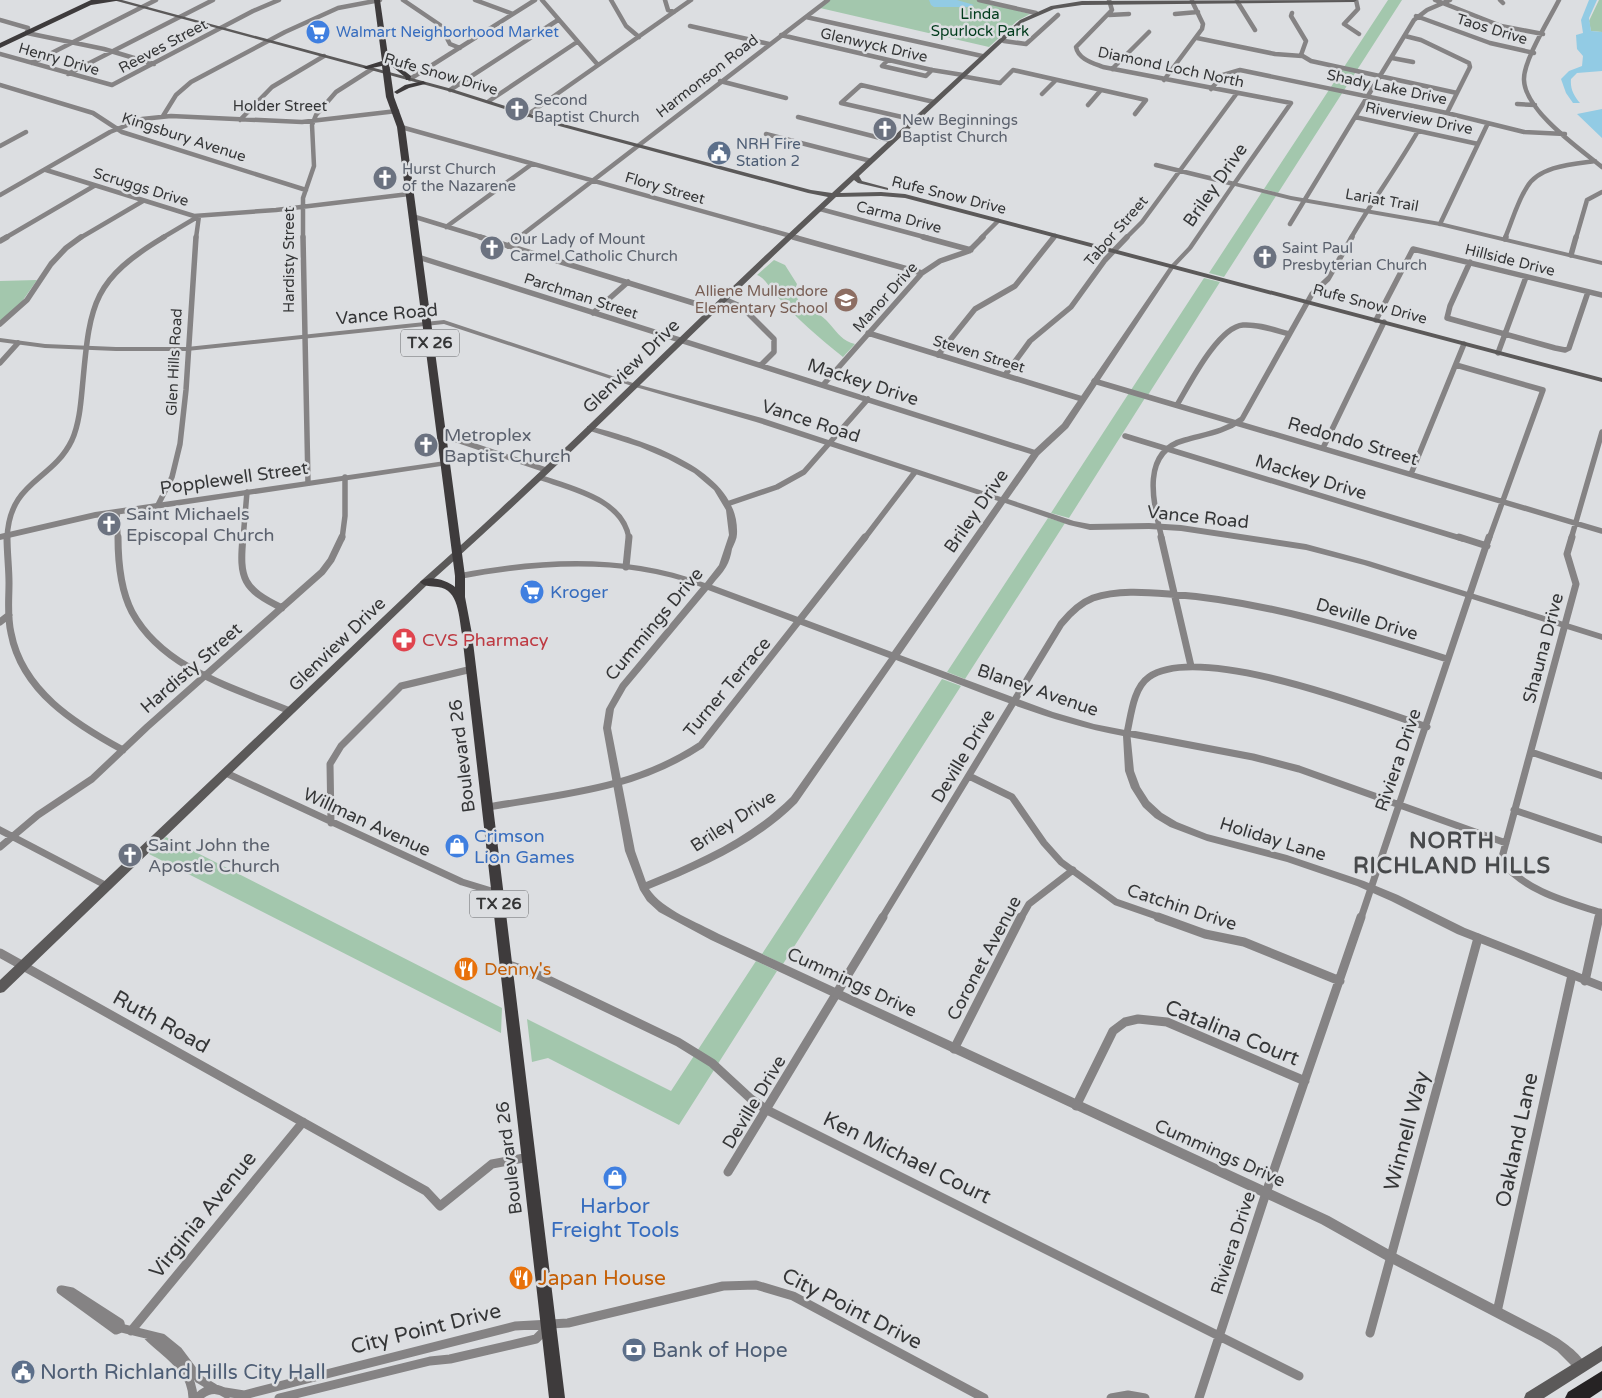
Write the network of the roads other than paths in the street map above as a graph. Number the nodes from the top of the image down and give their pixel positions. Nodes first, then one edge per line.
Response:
1 (96, 0) edge
2 (118, 0) edge
3 (156, 0) edge
4 (213, 0) edge
5 (279, 0) edge
6 (378, 0) edge
7 (384, 0) edge
8 (403, 0) edge
9 (417, 0) edge
10 (475, 0) edge
11 (535, 0) edge
12 (542, 0) edge
13 (611, 0) edge
14 (665, 0) edge
15 (691, 0) edge
16 (828, 0) edge
17 (978, 0) edge
18 (1355, 0) edge
19 (1435, 0) edge
20 (1450, 0) edge
21 (1559, 0) edge
22 (1106, 1) edge
23 (1192, 1) junction
24 (1237, 1) junction
25 (88, 2) edge
26 (1443, 3) junction
27 (410, 4) junction
28 (143, 7) junction
29 (674, 12) junction
30 (1198, 12) junction
31 (1292, 12) dead end
32 (1036, 13) junction
33 (513, 14) junction
34 (1109, 14) junction
35 (1129, 14) dead end
36 (1175, 14) dead end
37 (1058, 15) dead end
38 (1416, 16) junction
39 (178, 17) junction
40 (806, 17) junction
41 (0, 20) edge
42 (558, 20) junction
43 (690, 26) dead end
44 (220, 28) junction
45 (1255, 30) dead end
46 (28, 31) junction
47 (1149, 32) dead end
48 (1359, 34) dead end
49 (1543, 34) junction
50 (386, 35) junction
51 (781, 35) junction
52 (1405, 36) junction
53 (639, 37) junction
54 (1197, 38) junction
55 (1002, 40) junction
56 (267, 41) junction
57 (0, 42) edge
58 (577, 42) junction
59 (74, 43) junction
60 (769, 44) junction
61 (0, 46) edge
62 (460, 48) junction
63 (112, 52) junction
64 (1534, 53) junction
65 (0, 54) edge
66 (324, 56) junction
67 (982, 56) junction
68 (1302, 56) junction
69 (1392, 58) junction
70 (888, 60) junction
71 (386, 61) junction
72 (1414, 62) dead end
73 (32, 63) junction
74 (154, 64) junction
75 (598, 65) junction
76 (394, 66) junction
77 (369, 68) junction
78 (1112, 69) junction
79 (932, 70) junction
80 (68, 74) junction
81 (391, 74) junction
82 (963, 75) junction
83 (1380, 76) junction
84 (409, 79) junction
85 (1056, 80) junction
86 (1164, 80) junction
87 (720, 81) junction
88 (423, 83) junction
89 (0, 85) edge
90 (112, 85) joint
91 (1211, 89) junction
92 (450, 90) junction
93 (1101, 90) junction
94 (397, 92) junction
95 (1457, 93) junction
96 (1042, 94) dead end
97 (1237, 94) junction
98 (1369, 96) junction
99 (786, 98) dead end
100 (489, 101) junction
101 (934, 102) junction
102 (1289, 102) joint
103 (1518, 104) dead end
104 (1088, 105) dead end
105 (1535, 105) junction
106 (397, 111) junction
107 (1447, 112) junction
108 (1136, 114) dead end
109 (527, 115) junction
110 (163, 116) junction
111 (1355, 117) junction
112 (798, 118) dead end
113 (240, 120) junction
114 (915, 120) junction
115 (313, 121) junction
116 (1488, 123) junction
117 (401, 127) junction
118 (116, 129) junction
119 (1418, 130) junction
120 (26, 132) dead end
121 (766, 134) dead end
122 (1565, 134) junction
123 (892, 141) junction
124 (1478, 144) junction
125 (0, 146) edge
126 (638, 146) junction
127 (871, 161) junction
128 (1595, 161) junction
129 (532, 164) junction
130 (1156, 166) dead end
131 (1602, 167) edge
132 (46, 170) junction
133 (1181, 171) junction
134 (855, 176) junction
135 (593, 181) junction
136 (1234, 184) junction
137 (94, 186) junction
138 (306, 190) junction
139 (1602, 192) edge
140 (815, 193) junction
141 (409, 194) junction
142 (856, 194) junction
143 (0, 195) edge
144 (835, 195) junction
145 (905, 196) junction
146 (1305, 200) junction
147 (143, 201) junction
148 (303, 207) junction
149 (819, 209) junction
150 (1367, 210) junction
151 (199, 216) junction
152 (412, 216) junction
153 (998, 221) junction
154 (1290, 224) dead end
155 (1440, 224) junction
156 (446, 227) junction
157 (790, 236) junction
158 (1055, 236) junction
159 (1505, 239) junction
160 (0, 242) edge
161 (508, 246) junction
162 (971, 250) junction
163 (1113, 252) junction
164 (1571, 255) junction
165 (418, 257) junction
166 (1470, 262) junction
167 (1602, 263) edge
168 (1172, 267) junction
169 (922, 273) junction
170 (1526, 277) junction
171 (628, 282) junction
172 (1588, 292) junction
173 (1602, 295) edge
174 (724, 299) junction
175 (1307, 302) junction
176 (713, 309) junction
177 (594, 313) junction
178 (1380, 321) junction
179 (427, 323) junction
180 (0, 324) edge
181 (868, 334) junction
182 (1290, 334) junction
183 (1505, 334) junction
184 (304, 337) junction
185 (0, 340) edge
186 (680, 340) junction
187 (18, 343) junction
188 (1464, 344) junction
189 (87, 348) junction
190 (187, 349) junction
191 (1498, 353) junction
192 (938, 355) junction
193 (0, 363) edge
194 (761, 365) junction
195 (1456, 365) junction
196 (1005, 375) junction
197 (1602, 380) edge
198 (1094, 381) junction
199 (823, 384) junction
200 (634, 385) junction
201 (868, 399) junction
202 (1082, 399) junction
203 (1177, 405) junction
204 (1238, 423) junction
205 (590, 428) junction
206 (1602, 432) edge
207 (442, 435) junction
208 (1125, 436) dead end
209 (830, 444) junction
210 (1168, 448) junction
211 (1323, 448) junction
212 (1036, 453) junction
213 (445, 463) junction
214 (916, 472) junction
215 (542, 474) junction
216 (1411, 474) junction
217 (345, 477) junction
218 (308, 483) junction
219 (247, 492) junction
220 (1003, 501) junction
221 (1501, 501) junction
222 (727, 504) junction
223 (158, 505) junction
224 (116, 512) junction
225 (1577, 524) junction
226 (1158, 526) junction
227 (1602, 531) edge
228 (4, 536) edge
229 (1487, 546) junction
230 (457, 554) junction
231 (626, 567) junction
232 (460, 576) junction
233 (425, 582) junction
234 (708, 587) junction
235 (1174, 594) junction
236 (1471, 596) junction
237 (460, 597) junction
238 (282, 608) junction
239 (9, 615) junction
240 (0, 622) edge
241 (801, 622) junction
242 (1565, 625) junction
243 (1602, 637) edge
244 (895, 656) junction
245 (1447, 659) junction
246 (1191, 666) junction
247 (472, 669) junction
248 (206, 675) junction
249 (1014, 701) junction
250 (290, 711) junction
251 (1427, 727) junction
252 (1128, 733) junction
253 (123, 750) junction
254 (1531, 752) junction
255 (226, 773) junction
256 (969, 776) junction
257 (1602, 776) edge
258 (616, 784) junction
259 (1399, 806) junction
260 (488, 807) junction
261 (1514, 810) junction
262 (331, 822) junction
263 (0, 830) edge
264 (12, 837) junction
265 (1602, 840) edge
266 (1506, 843) junction
267 (0, 847) edge
268 (1073, 870) junction
269 (107, 886) junction
270 (643, 887) junction
271 (1371, 888) junction
272 (498, 893) junction
273 (1601, 912) edge
274 (1478, 938) junction
275 (0, 953) edge
276 (506, 964) junction
277 (23, 966) junction
278 (1572, 975) junction
279 (1340, 981) junction
280 (1585, 981) junction
281 (0, 988) edge
282 (1602, 988) edge
283 (836, 994) junction
284 (954, 1049) junction
285 (1305, 1081) junction
286 (1076, 1106) junction
287 (767, 1110) junction
288 (304, 1122) junction
289 (529, 1157) junction
290 (728, 1172) dead end
291 (1266, 1193) junction
292 (1391, 1257) junction
293 (1497, 1312) junction
294 (550, 1326) junction
295 (121, 1328) junction
296 (131, 1332) junction
297 (1370, 1332) dead end
298 (1219, 1335) junction
299 (148, 1336) junction
300 (1602, 1353) edge
301 (1581, 1367) junction
302 (1299, 1376) dead end
303 (1602, 1380) edge
304 (214, 1388) junction
305 (227, 1395) edge
306 (193, 1398) edge
307 (197, 1398) edge
308 (279, 1398) edge
309 (557, 1398) edge
310 (984, 1398) edge
311 (1111, 1398) edge
312 (1145, 1398) edge
313 (1199, 1398) edge
314 (1531, 1398) edge
315 (1574, 1398) edge

1 - 25 main road
2 - 25 main road
2 - 28 main road, Rufe Snow Drive
3 - 28 street
4 - 39 street
5 - 44 street, Reeves Street
6 - 50 main road, Boulevard 26 / TX 26
6 - 56 street
7 - 50 main road, Boulevard 26 / TX 26
8 - 27 street
9 - 27 street
10 - 33 street
11 - 33 street
12 - 42 street
13 - 53 street
14 - 29 street
15 - 29 street
16 - 40 street, Harmonson Road
17 - 32 street
18 - 24 main road, Glenview Drive
18 - 48 street
19 - 26 street
20 - 26 street
21 - 49 street
22 - 23 main road, Glenview Drive
22 - 32 main road, Glenview Drive
22 - 34 street
23 - 24 main road, Glenview Drive
23 - 30 street
24 - 45 street
25 - 46 main road
26 - 38 street
26 - 49 street
27 - 62 street
28 - 39 main road, Rufe Snow Drive
28 - 59 street
29 - 53 street
30 - 36 street
30 - 54 street
31 - 68 street
32 - 55 main road, Glenview Drive
33 - 62 street
34 - 35 street
34 - 78 street, Diamond Loch North
37 - 55 street
38 - 52 street
38 - 64 street, Taos Drive
39 - 44 main road, Rufe Snow Drive
39 - 63 street
40 - 51 street, Harmonson Road
40 - 67 street
41 - 46 street
42 - 58 street
42 - 92 street
43 - 60 street
44 - 56 main road, Rufe Snow Drive
44 - 74 street, Reeves Street
46 - 57 main road
46 - 59 street
46 - 61 main road
47 - 78 street
49 - 64 street
50 - 71 main road, Boulevard 26 / TX 26
50 - 76 main road, Boulevard 26 / TX 26
51 - 60 street, Harmonson Road
51 - 70 street, Glenwyck Drive
52 - 69 street
52 - 95 street
53 - 75 street
54 - 68 street
54 - 86 street
55 - 67 main road, Glenview Drive
56 - 66 main road, Rufe Snow Drive
56 - 110 street
58 - 75 street
58 - 100 street
59 - 63 street
59 - 73 street
60 - 87 street, Harmonson Road
62 - 84 street
63 - 74 street
63 - 80 street
64 - 105 street
65 - 73 street, Henry Drive
66 - 77 main road, Rufe Snow Drive
66 - 113 street
67 - 82 main road, Glenview Drive
68 - 83 street
69 - 72 street
69 - 83 street
70 - 79 street, Glenwyck Drive
70 - 79 street
71 - 77 main road
71 - 81 main road, Boulevard 26 / TX 26
73 - 80 street, Henry Drive
74 - 90 street, Reeves Street
75 - 109 street
76 - 81 main road, Boulevard 26 / TX 26
76 - 84 main road
77 - 81 main road, Rufe Snow Drive
77 - 115 street
78 - 86 street, Diamond Loch North
79 - 82 street, Glenwyck Drive
80 - 90 street, Henry Drive
81 - 84 main road, Rufe Snow Drive
81 - 94 main road, Boulevard 26 / TX 26
81 - 106 main road, Boulevard 26 / TX 26
82 - 85 street, Glenwyck Drive
82 - 101 main road, Glenview Drive
83 - 95 street
83 - 98 street
84 - 88 main road, Rufe Snow Drive
85 - 93 street
85 - 96 street
86 - 91 street, Diamond Loch North
87 - 99 street
87 - 126 street, Harmonson Road
88 - 92 main road, Rufe Snow Drive
88 - 94 main road
89 - 118 street, Kingsbury Avenue
91 - 97 street, Diamond Loch North
91 - 98 street, Shady Lake Drive
92 - 100 main road, Rufe Snow Drive
93 - 104 street
93 - 108 street
94 - 106 main road, Boulevard 26 / TX 26
95 - 107 street
97 - 102 street, Diamond Loch North
97 - 133 street, Tabor Street
98 - 107 street, Shady Lake Drive
98 - 111 street
100 - 109 main road, Rufe Snow Drive
101 - 114 main road, Glenview Drive
101 - 114 street
102 - 136 street, Briley Drive
103 - 105 street
105 - 122 street
106 - 115 street, Holder Street
106 - 117 main road, Boulevard 26 / TX 26
107 - 116 street, Shady Lake Drive
109 - 126 main road, Rufe Snow Drive
110 - 113 street, Holder Street
110 - 118 street, Holder Street
111 - 119 street, Riverview Drive
111 - 146 street
112 - 123 street
113 - 115 street, Holder Street
114 - 123 main road, Glenview Drive
115 - 138 street, Hardisty Street
116 - 122 street, Shady Lake Drive
116 - 124 street
117 - 129 street, Flory Street
117 - 141 main road, Boulevard 26 / TX 26
118 - 132 street, Holder Street
118 - 138 street, Kingsbury Avenue
119 - 124 street, Riverview Drive
119 - 150 street
120 - 125 street
121 - 127 street
122 - 128 street
123 - 127 main road, Glenview Drive
124 - 155 street
126 - 135 street, Harmonson Road
126 - 140 main road, Rufe Snow Drive
127 - 134 main road, Glenview Drive
128 - 131 street
128 - 159 street
129 - 135 street, Flory Street
129 - 156 street
130 - 133 street, Lariat Trail
132 - 137 street, Scruggs Drive
132 - 143 street, Holder Street
133 - 136 street, Lariat Trail
133 - 163 street, Tabor Street
134 - 144 main road, Glenview Drive
134 - 145 main road
135 - 157 street, Flory Street
135 - 161 street, Harmonson Road
136 - 146 street, Lariat Trail
136 - 168 street, Briley Drive
137 - 147 street, Scruggs Drive
137 - 160 street
138 - 148 street, Hardisty Street
139 - 164 street
140 - 144 main road, Rufe Snow Drive
140 - 149 main road
141 - 148 street, Scruggs Drive
141 - 152 main road, Boulevard 26 / TX 26
142 - 144 main road, Rufe Snow Drive
142 - 145 main road, Rufe Snow Drive
142 - 149 main road
144 - 149 main road, Glenview Drive
145 - 153 main road, Rufe Snow Drive
146 - 150 street, Lariat Trail
146 - 154 street
147 - 151 street, Scruggs Drive
147 - 180 street
148 - 151 street, Scruggs Drive
148 - 184 street, Hardisty Street
149 - 157 main road, Glenview Drive
149 - 162 street, Carma Drive
150 - 155 street, Lariat Trail
150 - 175 street
151 - 189 street
151 - 190 street, Glen Hills Road
152 - 156 street
152 - 165 main road, Boulevard 26 / TX 26
153 - 158 main road, Rufe Snow Drive
153 - 162 street, Manor Drive
155 - 159 street, Lariat Trail
156 - 161 street
157 - 169 street, Flory Street
157 - 174 main road, Glenview Drive
158 - 163 main road, Rufe Snow Drive
158 - 192 street
159 - 164 street, Lariat Trail
161 - 171 street
162 - 169 street, Manor Drive
163 - 168 main road, Rufe Snow Drive
163 - 196 street, Tabor Street
164 - 167 street, Lariat Trail
165 - 177 street, Parchman Street
165 - 179 main road, Boulevard 26 / TX 26
166 - 170 street, Hillside Drive
166 - 178 street, Hillside Drive
166 - 183 street
168 - 175 main road, Rufe Snow Drive
168 - 198 street, Briley Drive
169 - 181 street, Manor Drive
170 - 172 street, Hillside Drive
170 - 183 street
171 - 176 street
171 - 177 street
172 - 173 street, Hillside Drive
172 - 183 street
174 - 176 main road, Glenview Drive
174 - 194 street
175 - 178 main road, Rufe Snow Drive
175 - 182 street
176 - 186 main road, Glenview Drive
177 - 186 street, Parchman Street
178 - 188 main road, Rufe Snow Drive
178 - 211 street
179 - 184 street, Vance Road
179 - 200 street, Vance Road
179 - 207 main road, Boulevard 26 / TX 26
181 - 192 street, Steven Street
181 - 199 street, Manor Drive
182 - 203 street
182 - 204 street
183 - 191 street
184 - 190 street, Vance Road
184 - 218 street, Hardisty Street
185 - 187 street, Vance Road
186 - 194 street, Mackey Drive
186 - 200 main road, Glenview Drive
187 - 189 street, Vance Road
187 - 193 street
188 - 191 main road, Rufe Snow Drive
188 - 195 street
189 - 190 street, Vance Road
189 - 228 street
190 - 223 street, Glen Hills Road
191 - 197 main road, Rufe Snow Drive
192 - 196 street, Steven Street
194 - 199 street, Mackey Drive
195 - 216 street
195 - 221 street, Riviera Drive
196 - 202 street, Steven Street
198 - 202 street, Briley Drive
198 - 203 street, Redondo Street
199 - 201 street, Mackey Drive
200 - 205 main road, Glenview Drive
200 - 209 street, Vance Road
201 - 209 street
201 - 212 street, Mackey Drive
202 - 212 street, Briley Drive
203 - 204 street, Redondo Street
204 - 210 street
204 - 211 street, Redondo Street
205 - 215 main road, Glenview Drive
205 - 222 street, Cummings Drive
206 - 225 street, Shauna Drive
207 - 213 main road, Boulevard 26 / TX 26
207 - 215 street
208 - 210 street, Mackey Drive
209 - 214 street, Vance Road
209 - 222 street
210 - 226 street
210 - 229 street, Mackey Drive
211 - 216 street, Redondo Street
212 - 220 street, Briley Drive
213 - 217 street, Popplewell Street
213 - 230 main road, Boulevard 26 / TX 26
214 - 220 street, Vance Road
214 - 241 street, Turner Terrace
215 - 230 main road, Glenview Drive
215 - 231 street
216 - 221 street, Redondo Street
217 - 218 street, Popplewell Street
217 - 238 street, Hardisty Street
218 - 219 street, Popplewell Street
219 - 223 street, Popplewell Street
219 - 238 street
220 - 226 street, Vance Road
220 - 244 street, Briley Drive
221 - 225 street, Redondo Street
221 - 229 street, Riviera Drive
222 - 234 street, Cummings Drive
223 - 224 street, Popplewell Street
224 - 228 street, Popplewell Street
224 - 248 street
225 - 227 street, Redondo Street
225 - 242 street, Shauna Drive
226 - 235 street
226 - 236 street, Vance Road
228 - 239 street
229 - 236 street, Riviera Drive
230 - 232 main road, Boulevard 26 / TX 26
230 - 233 main road, Glenview Drive
231 - 232 street, Blaney Avenue
231 - 234 street, Blaney Avenue
232 - 233 main road
232 - 237 main road, Boulevard 26 / TX 26
233 - 237 main road
233 - 250 main road, Glenview Drive
234 - 241 street, Blaney Avenue
234 - 258 street, Cummings Drive
235 - 245 street, Deville Drive
235 - 246 street
235 - 249 street, Deville Drive
236 - 242 street, Vance Road
236 - 245 street, Riviera Drive
237 - 247 main road, Boulevard 26 / TX 26
238 - 248 street, Hardisty Street
239 - 240 street
239 - 253 street
241 - 244 street, Blaney Avenue
241 - 258 street, Turner Terrace
242 - 243 street, Vance Road
242 - 254 street, Shauna Drive
244 - 249 street, Blaney Avenue
244 - 270 street, Briley Drive
245 - 251 street, Riviera Drive
246 - 251 street
246 - 252 street
247 - 260 main road, Boulevard 26 / TX 26
247 - 262 street
248 - 250 street
248 - 253 street, Hardisty Street
249 - 252 street, Blaney Avenue
249 - 256 street, Deville Drive
250 - 255 main road, Glenview Drive
251 - 259 street, Riviera Drive
252 - 259 street, Blaney Avenue
252 - 271 street, Holiday Lane
253 - 264 street, Hardisty Street
254 - 257 street
254 - 261 street, Shauna Drive
255 - 262 street, Willman Avenue
255 - 269 main road, Glenview Drive
256 - 268 street, Catchin Drive
256 - 283 street, Deville Drive
258 - 260 street, Turner Terrace
258 - 270 street, Cummings Drive
259 - 266 street, Blaney Avenue
259 - 271 street, Riviera Drive
260 - 272 main road, Boulevard 26 / TX 26
261 - 265 street
261 - 266 street, Shauna Drive
262 - 272 street, Willman Avenue
263 - 264 street
264 - 267 street, Hardisty Street
264 - 269 street
266 - 273 street
268 - 279 street, Catchin Drive
268 - 284 street, Coronet Avenue
269 - 277 main road, Glenview Drive
270 - 283 street, Cummings Drive
271 - 274 street, Holiday Lane
271 - 279 street, Riviera Drive
272 - 276 main road, Boulevard 26 / TX 26
273 - 280 street
274 - 278 street, Holiday Lane
274 - 292 street, Winnell Way
275 - 277 street, Ruth Road
276 - 287 street, Ken Michael Court
276 - 289 main road, Boulevard 26 / TX 26
277 - 281 main road, Glenview Drive
277 - 288 street, Ruth Road
278 - 280 street, Holiday Lane
278 - 293 street, Oakland Lane
279 - 285 street, Riviera Drive
280 - 282 street, Holiday Lane
283 - 284 street, Cummings Drive
283 - 287 street, Deville Drive
284 - 286 street, Cummings Drive
285 - 286 street, Catalina Court
285 - 291 street, Riviera Drive
286 - 291 street, Cummings Drive
287 - 290 street, Deville Drive
287 - 298 street, Ken Michael Court
288 - 289 street, Ruth Road
288 - 296 street, Virginia Avenue
289 - 294 main road, Boulevard 26 / TX 26
291 - 292 street, Cummings Drive
291 - 298 street, Riviera Drive
292 - 293 street, Cummings Drive
292 - 297 street, Winnell Way
293 - 301 street, Cummings Drive
294 - 305 street, City Point Drive
294 - 308 street, City Point Drive
294 - 309 main road, Boulevard 26 / TX 26
294 - 310 street, City Point Drive
295 - 295 street, City Point Drive
295 - 296 street, City Point Drive
296 - 299 street, City Point Drive
298 - 302 street, Ken Michael Court
298 - 313 street, Riviera Drive
299 - 304 street, City Point Drive
299 - 306 street
300 - 301 main road
301 - 314 main road
303 - 315 highway
304 - 305 street, City Point Drive
304 - 307 street
311 - 312 street

